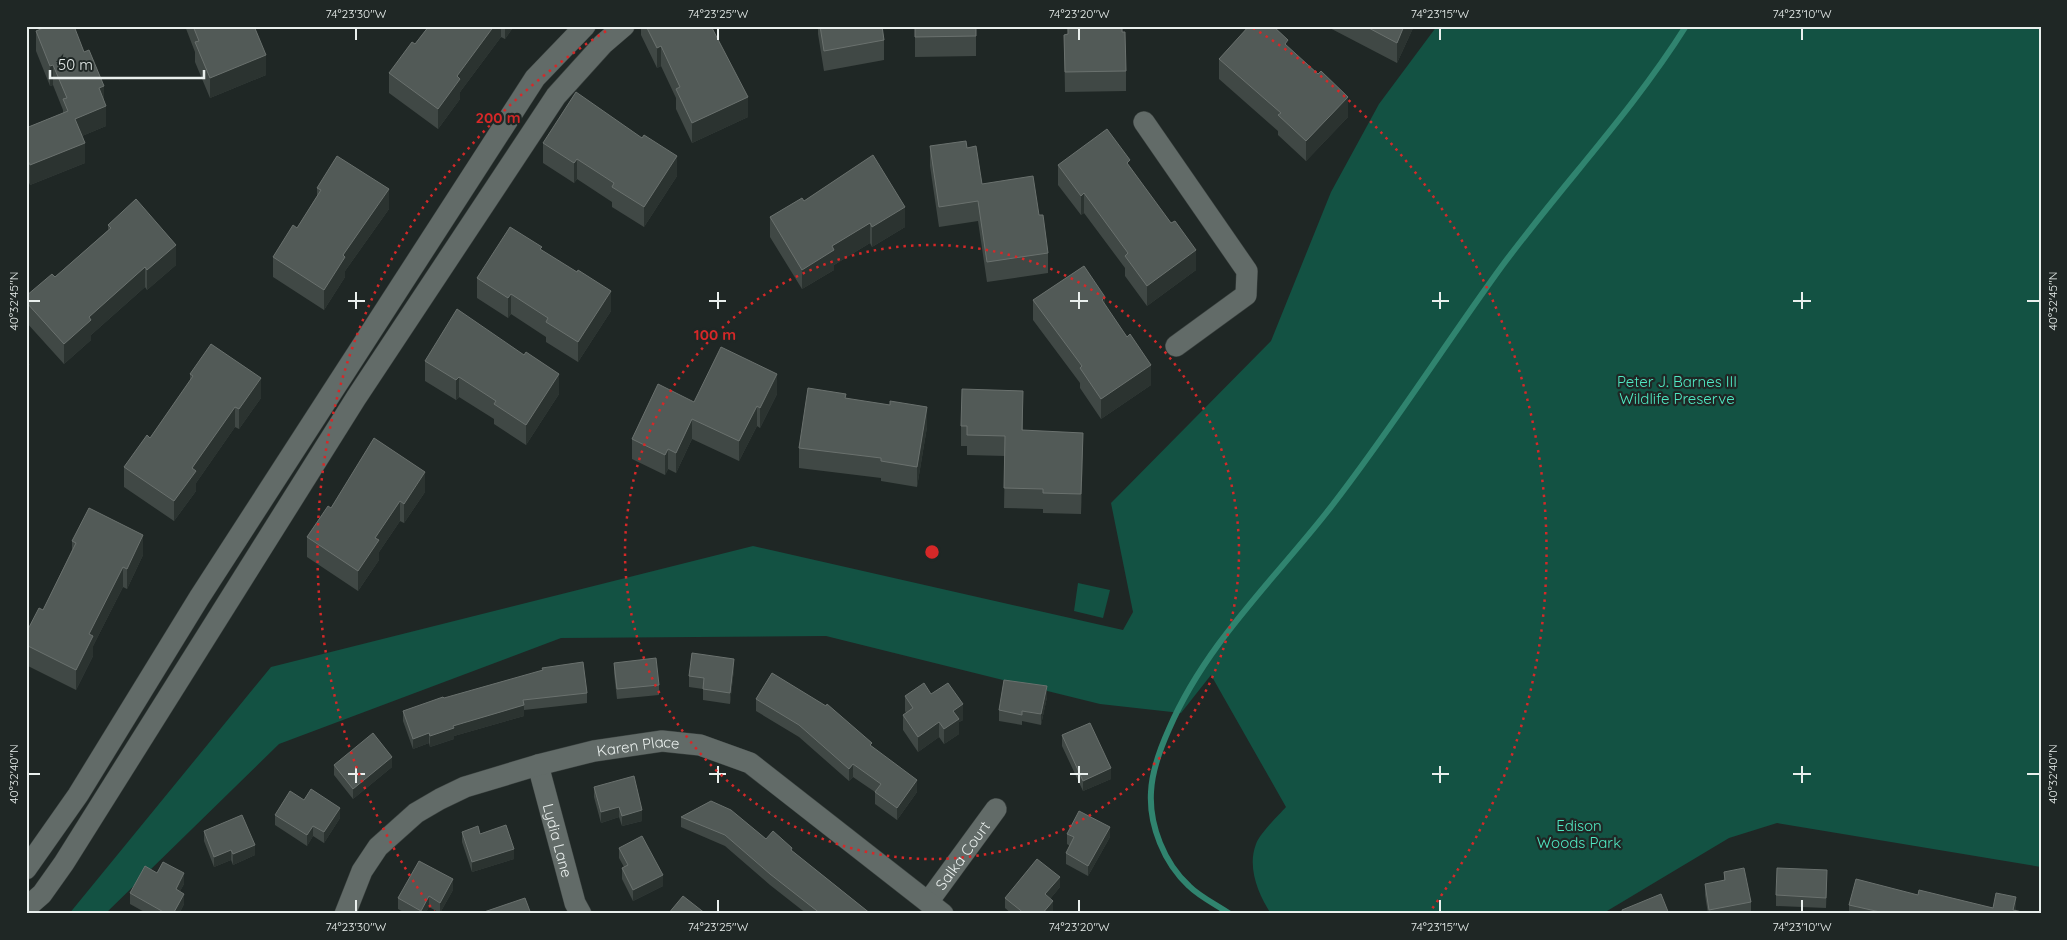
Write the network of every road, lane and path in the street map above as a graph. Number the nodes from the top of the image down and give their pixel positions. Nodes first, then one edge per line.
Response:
1 (585, 26) edge
2 (624, 26) edge
3 (1144, 122) dead end
4 (1176, 346) dead end
5 (538, 765) junction
6 (996, 809) dead end
7 (26, 870) edge
8 (26, 908) edge
9 (935, 908) edge
10 (345, 914) edge
11 (581, 914) edge

1 - 7 street
2 - 8 street
3 - 4 street
5 - 9 street, Karen Place
5 - 10 street, Karen Place
5 - 11 street, Lydia Lane
6 - 9 street, Salka Court

